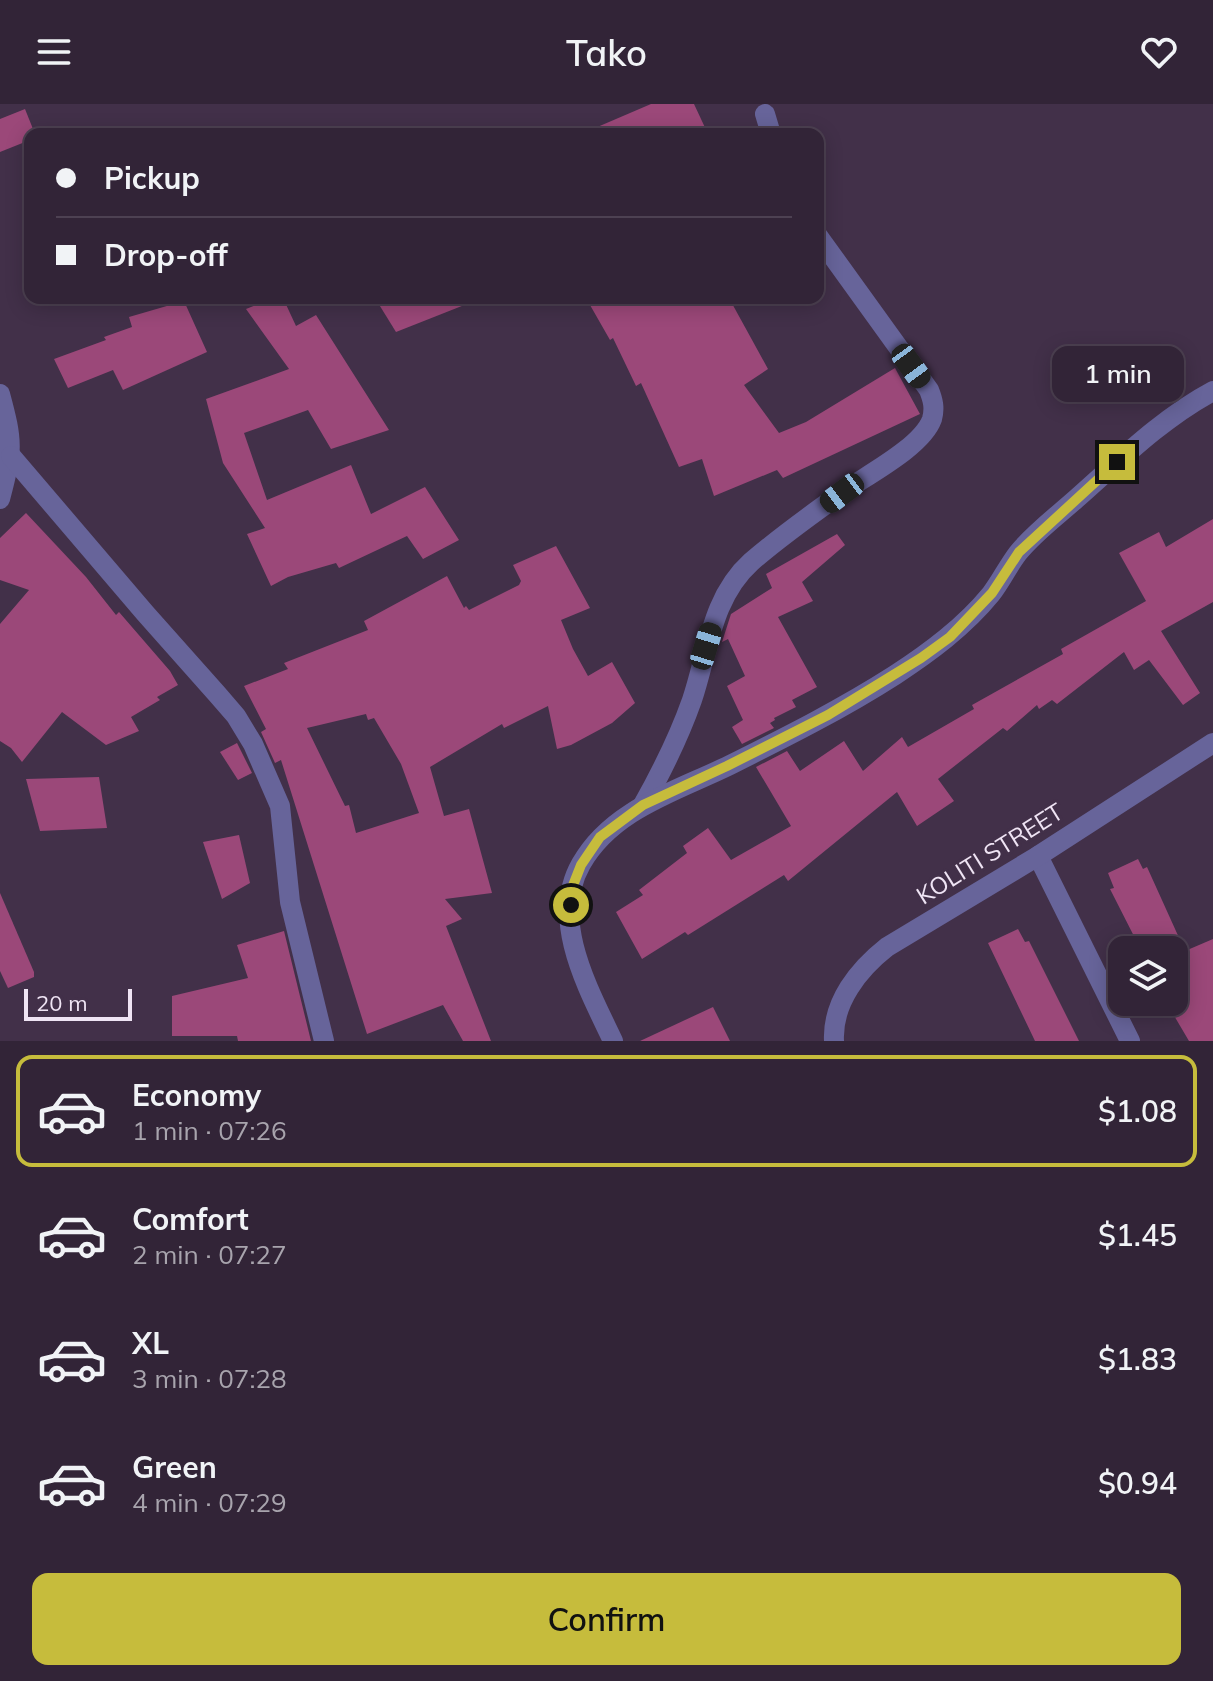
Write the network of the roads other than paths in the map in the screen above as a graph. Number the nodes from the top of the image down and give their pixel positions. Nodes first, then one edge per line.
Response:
1 (765, 114) dead end
2 (769, 128) edge
3 (824, 244) edge
4 (1213, 391) edge
5 (0, 394) edge
6 (11, 456) junction
7 (0, 499) edge
8 (1213, 743) edge
9 (643, 805) junction
10 (1038, 856) junction
11 (324, 1041) edge
12 (613, 1041) edge
13 (834, 1041) edge
14 (1130, 1041) edge

1 - 2 street
3 - 9 street
4 - 9 street
5 - 6 street
6 - 7 street
6 - 11 street
8 - 10 street, KOLITI STREET
9 - 12 street
10 - 13 street, KOLITI STREET
10 - 14 street

